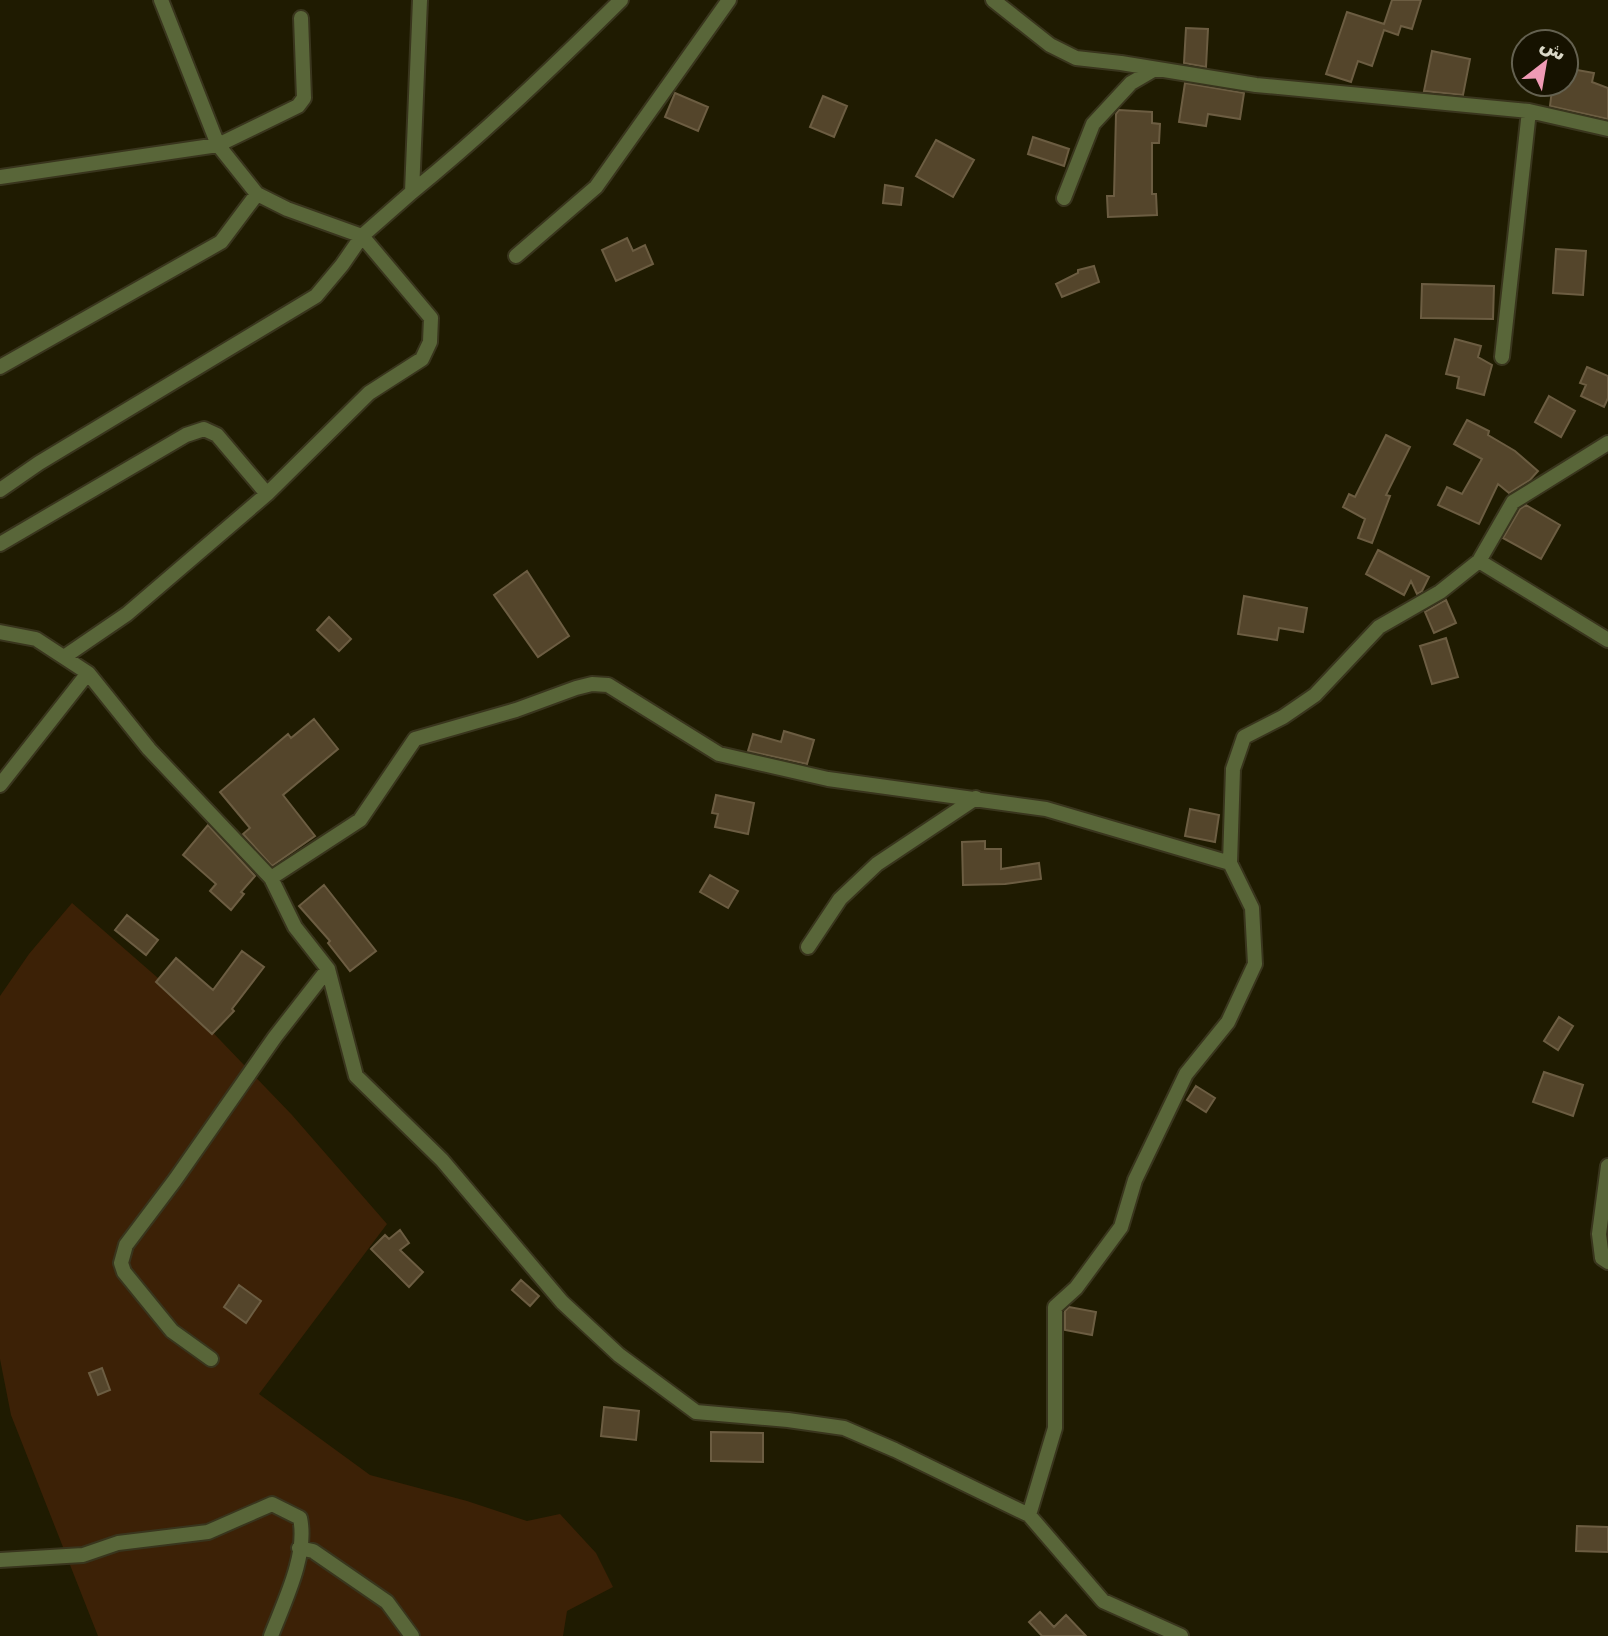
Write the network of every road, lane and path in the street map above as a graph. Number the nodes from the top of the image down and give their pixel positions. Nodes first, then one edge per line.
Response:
1 (160, 0) edge
2 (419, 0) edge
3 (621, 0) edge
4 (729, 0) edge
5 (993, 0) edge
6 (301, 18) dead end
7 (1155, 69) junction
8 (1529, 111) junction
9 (1608, 129) edge
10 (218, 145) junction
11 (0, 177) edge
12 (412, 192) junction
13 (257, 194) junction
14 (1064, 198) dead end
15 (362, 236) junction
16 (516, 256) dead end
17 (1502, 357) dead end
18 (0, 367) edge
19 (1608, 443) edge
20 (0, 490) edge
21 (267, 494) junction
22 (0, 544) edge
23 (1479, 561) junction
24 (0, 632) edge
25 (1608, 640) edge
26 (64, 657) junction
27 (88, 673) junction
28 (0, 785) edge
29 (976, 798) junction
30 (1230, 863) junction
31 (271, 878) junction
32 (808, 947) dead end
33 (328, 969) junction
34 (1608, 1166) edge
35 (1608, 1262) edge
36 (211, 1359) dead end
37 (1029, 1515) junction
38 (299, 1548) junction
39 (0, 1560) edge
40 (271, 1636) edge
41 (412, 1636) edge
42 (1181, 1636) edge

1 - 10 street
2 - 12 street
3 - 12 street
4 - 16 street
5 - 7 street
6 - 10 street
7 - 8 street
7 - 14 street
8 - 9 street
8 - 17 street
10 - 11 street
10 - 13 street
12 - 15 street
13 - 15 street
13 - 18 street
15 - 20 street
15 - 21 street
19 - 23 street
21 - 22 street
21 - 26 street
23 - 25 street
23 - 30 street
24 - 26 street
26 - 27 street
27 - 28 street
27 - 31 street
29 - 30 street
29 - 31 street
29 - 32 street
30 - 37 street
31 - 33 street
33 - 36 street
33 - 37 street
34 - 35 street
37 - 42 street
38 - 39 street
38 - 40 street
38 - 41 street

